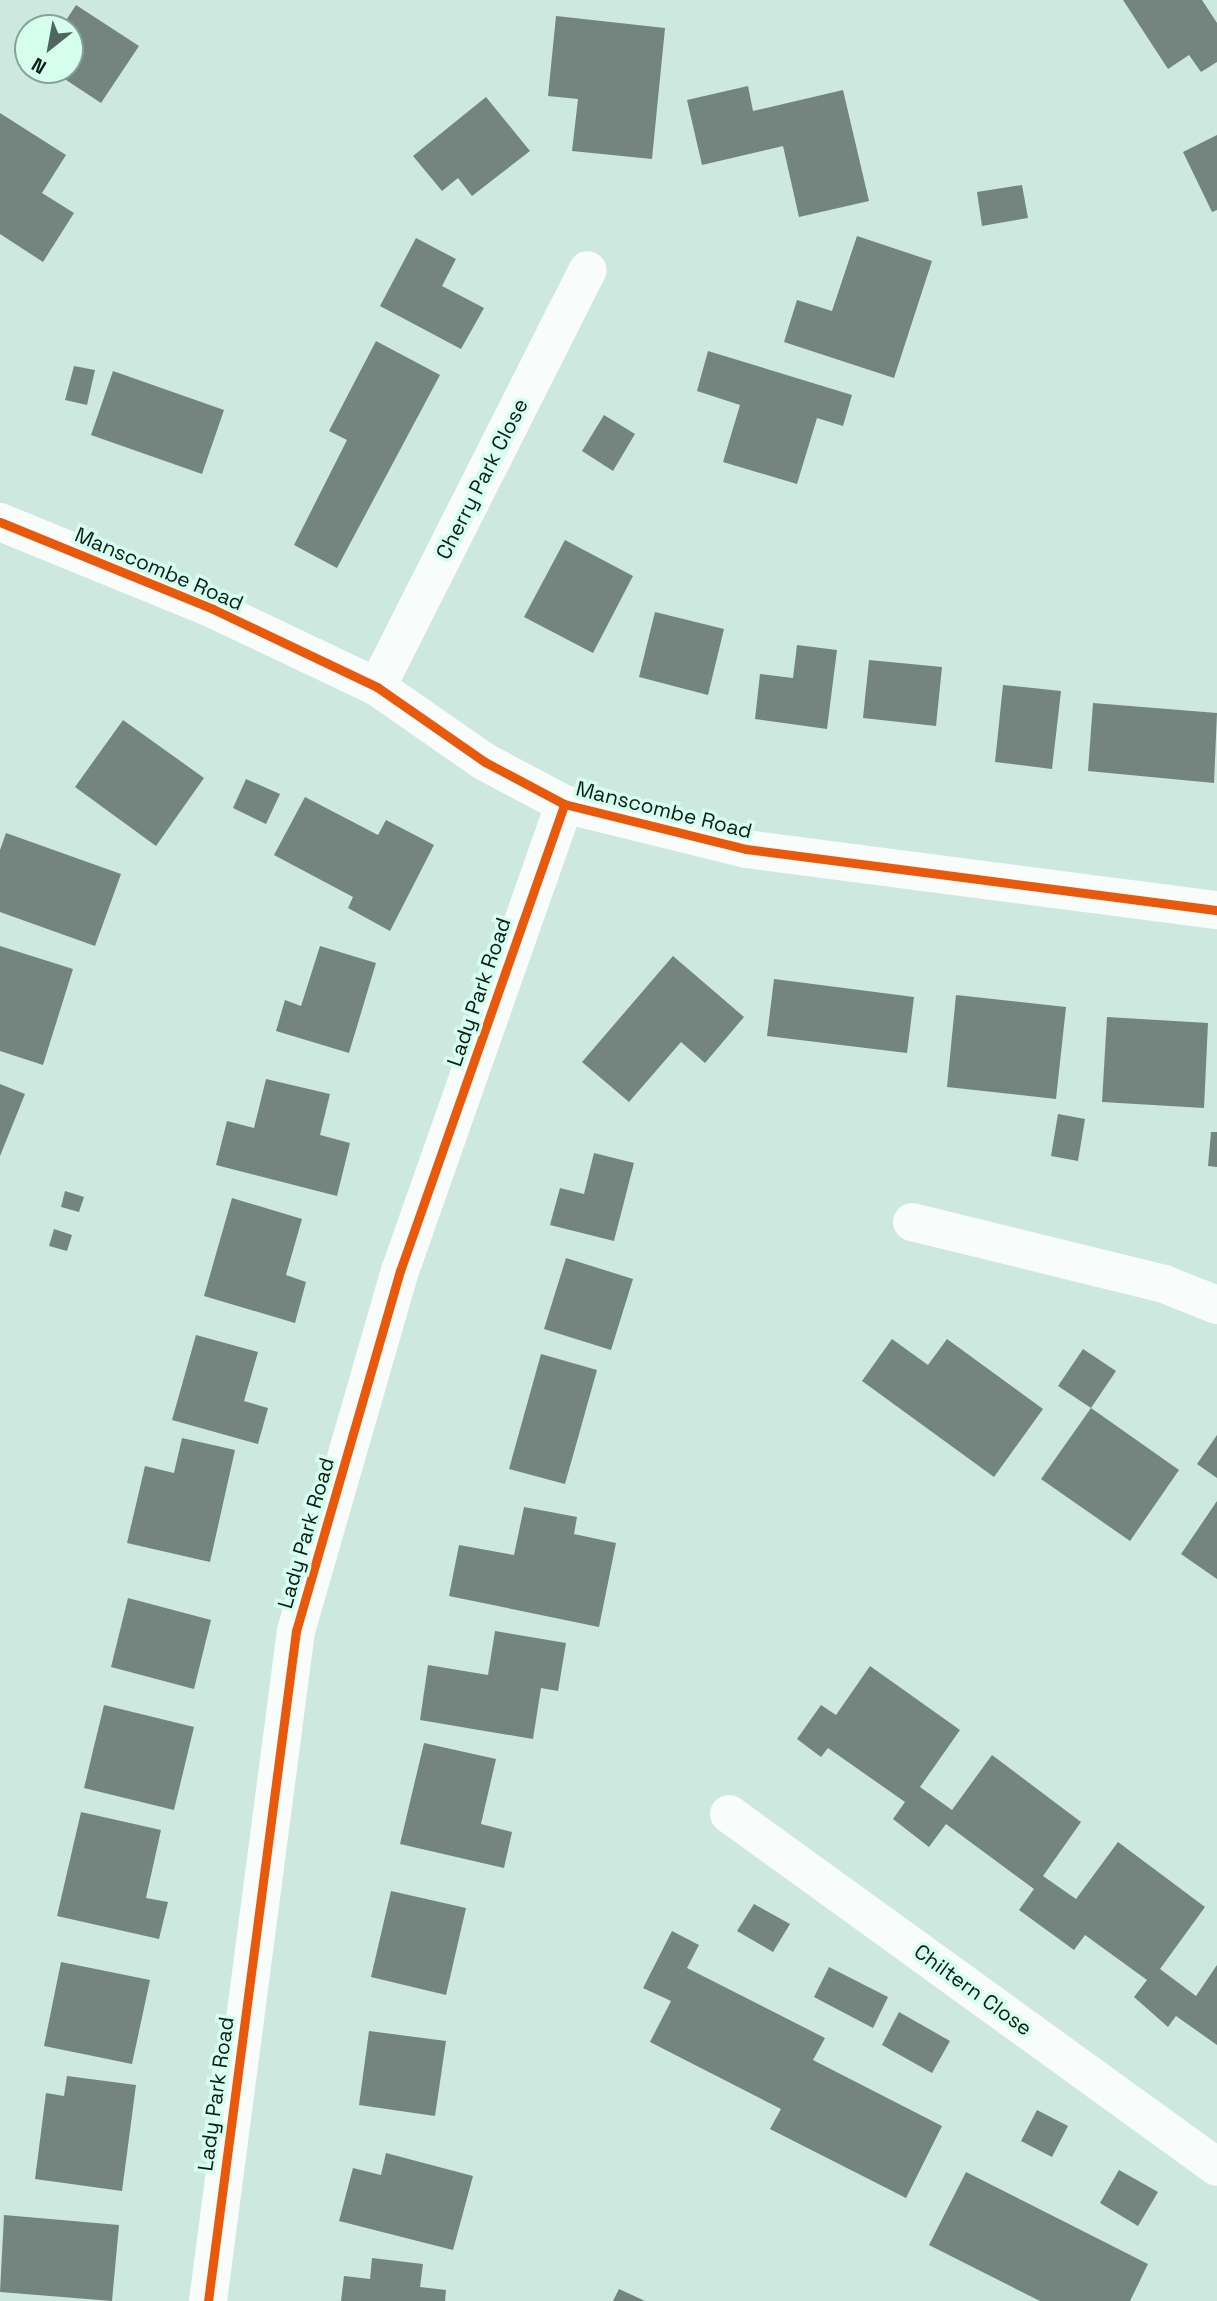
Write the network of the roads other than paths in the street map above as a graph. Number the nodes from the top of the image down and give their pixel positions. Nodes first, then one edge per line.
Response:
1 (588, 270) dead end
2 (1, 525) edge
3 (377, 687) junction
4 (564, 804) junction
5 (1217, 909) edge
6 (912, 1223) dead end
7 (1217, 1305) edge
8 (729, 1814) dead end
9 (1217, 2167) edge
10 (208, 2301) edge

1 - 3 street, Cherry Park Close
2 - 3 street, Manscombe Road
3 - 4 street, Manscombe Road
4 - 5 street, Manscombe Road
4 - 10 street, Lady Park Road
6 - 7 street
8 - 9 street, Chiltern Close

